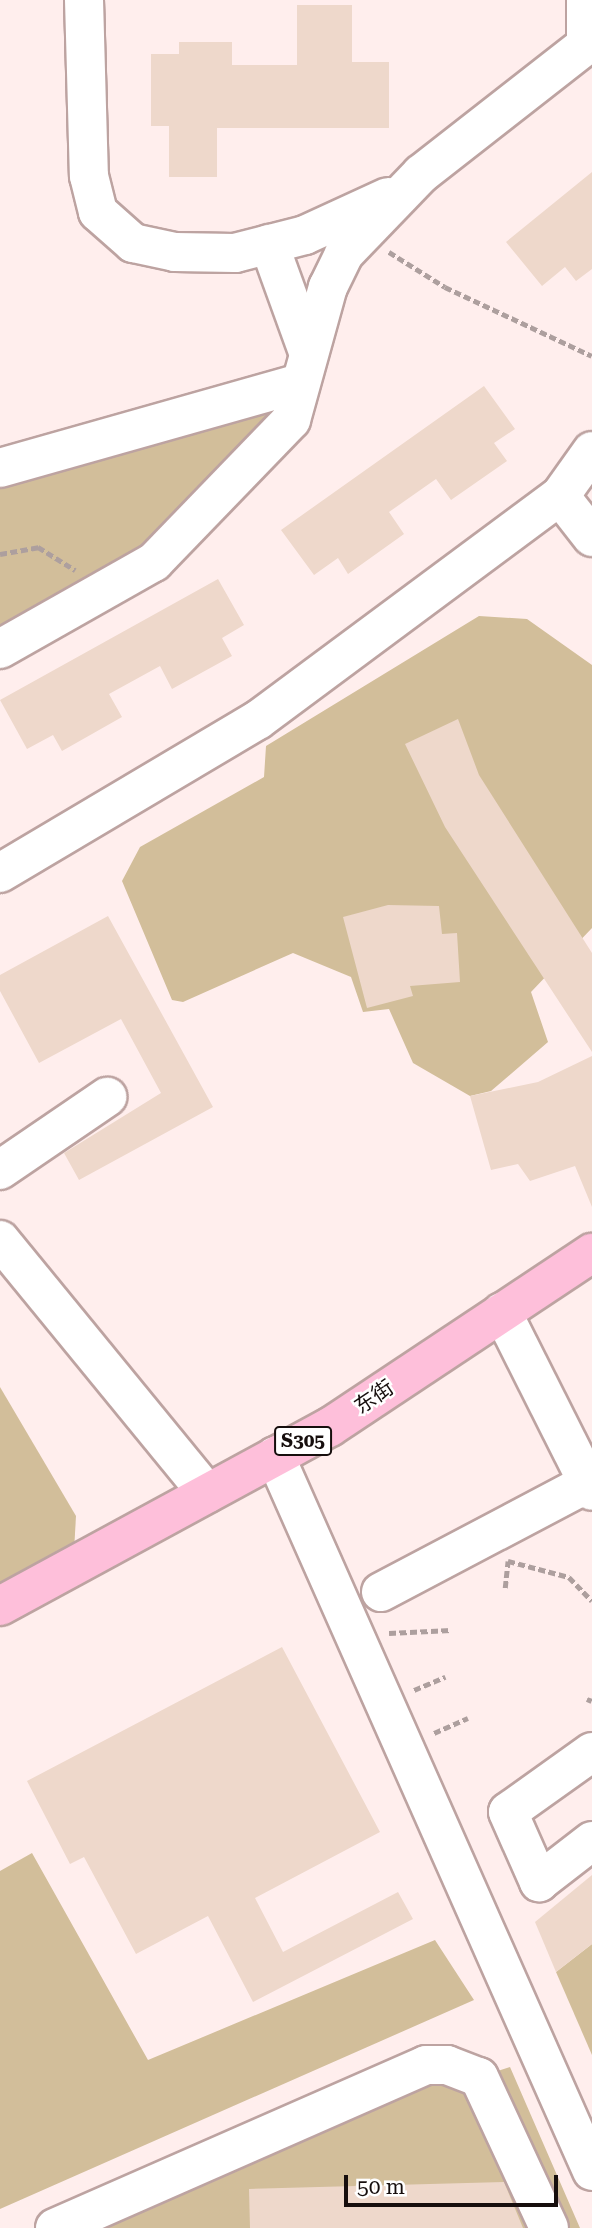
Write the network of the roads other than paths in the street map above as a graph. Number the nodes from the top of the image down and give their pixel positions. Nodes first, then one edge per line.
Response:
1 (84, 0) edge
2 (586, 0) edge
3 (589, 43) edge
4 (405, 190) junction
5 (269, 244) junction
6 (304, 368) junction
7 (592, 451) edge
8 (0, 468) edge
9 (560, 496) junction
10 (592, 537) edge
11 (0, 649) edge
12 (0, 873) edge
13 (107, 1097) dead end
14 (0, 1171) edge
15 (0, 1240) edge
16 (592, 1253) edge
17 (502, 1312) junction
18 (275, 1456) junction
19 (590, 1487) edge
20 (207, 1493) junction
21 (381, 1592) dead end
22 (0, 1606) edge
23 (592, 1752) edge
24 (592, 1841) edge
25 (592, 2171) edge
26 (55, 2228) edge
27 (550, 2228) edge

1 - 5 street
2 - 3 street
3 - 4 street
4 - 5 street
4 - 6 street
5 - 6 street
6 - 8 street
6 - 11 street
7 - 9 street
9 - 10 street
9 - 12 street
13 - 14 street
15 - 20 street
16 - 17 main road, 东街 / S305
17 - 18 main road, 东街 / S305
17 - 19 street
18 - 20 main road, 东街 / S305
18 - 25 street
19 - 21 street
20 - 22 main road, 东街 / S305
23 - 24 street
26 - 27 street

